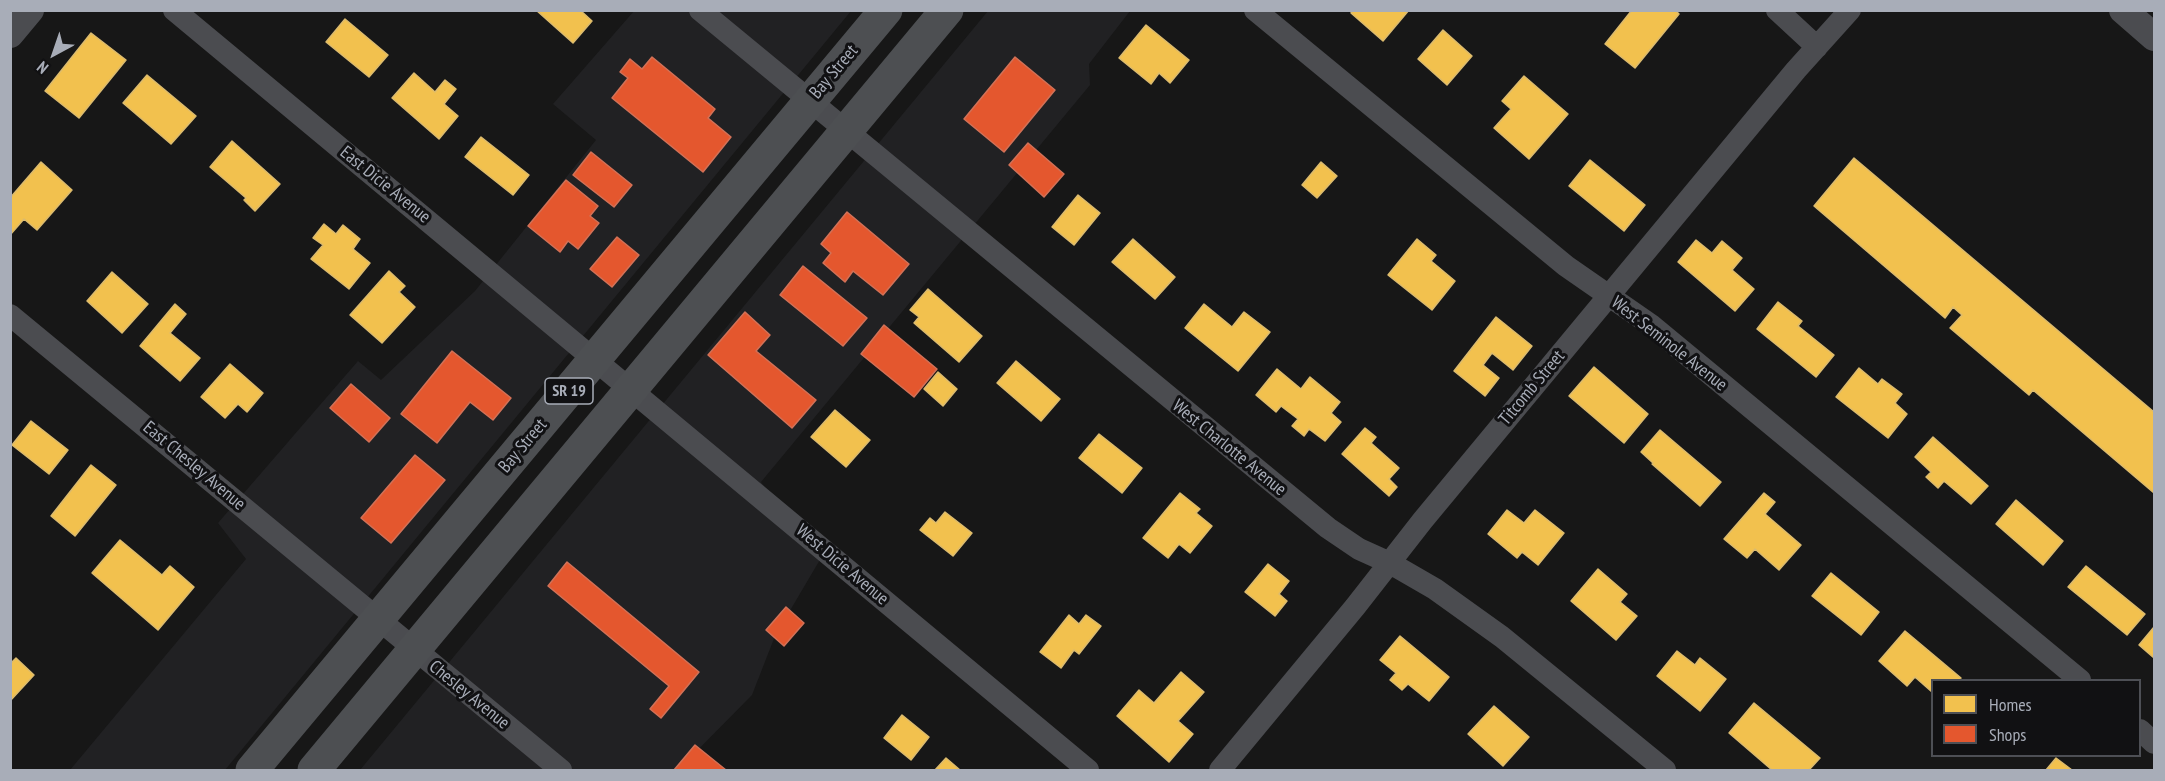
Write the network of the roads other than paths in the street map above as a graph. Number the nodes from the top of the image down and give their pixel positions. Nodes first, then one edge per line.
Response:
1 (30, 10) edge
2 (174, 10) edge
3 (700, 10) edge
4 (886, 10) edge
5 (947, 10) edge
6 (1256, 10) edge
7 (1777, 10) edge
8 (1850, 10) edge
9 (2123, 10) edge
10 (10, 34) edge
11 (2154, 37) edge
12 (1817, 47) junction
13 (810, 101) junction
14 (846, 132) junction
15 (1609, 296) junction
16 (10, 315) edge
17 (594, 361) junction
18 (630, 391) junction
19 (1390, 563) junction
20 (377, 619) junction
21 (415, 650) junction
22 (2078, 679) edge
23 (2141, 732) edge
24 (2154, 743) edge
25 (252, 771) edge
26 (314, 771) edge
27 (561, 771) edge
28 (1088, 771) edge
29 (1220, 771) edge
30 (1665, 771) edge

1 - 10 street
2 - 17 street, East Dicie Avenue
3 - 13 street, West Charlotte Avenue
4 - 13 main road, Bay Street / SR 19
5 - 14 main road, SR 19
6 - 15 street, West Seminole Avenue
7 - 12 street
8 - 12 street, Titcomb Street
9 - 11 street
12 - 15 street, Titcomb Street
13 - 14 street, West Charlotte Avenue
13 - 17 main road, Bay Street / SR 19
14 - 18 main road, SR 19
14 - 19 street, West Charlotte Avenue
15 - 19 street, Titcomb Street
15 - 22 street, West Seminole Avenue
16 - 20 street, East Chesley Avenue
17 - 18 street, West Dicie Avenue
17 - 20 main road, Bay Street / SR 19
18 - 21 main road, SR 19
18 - 28 street, West Dicie Avenue
19 - 29 street, Titcomb Street
19 - 30 street, West Charlotte Avenue
20 - 21 street, Chesley Avenue
20 - 25 main road, Bay Street / SR 19
21 - 26 main road, SR 19
21 - 27 street, Chesley Avenue
23 - 24 street

